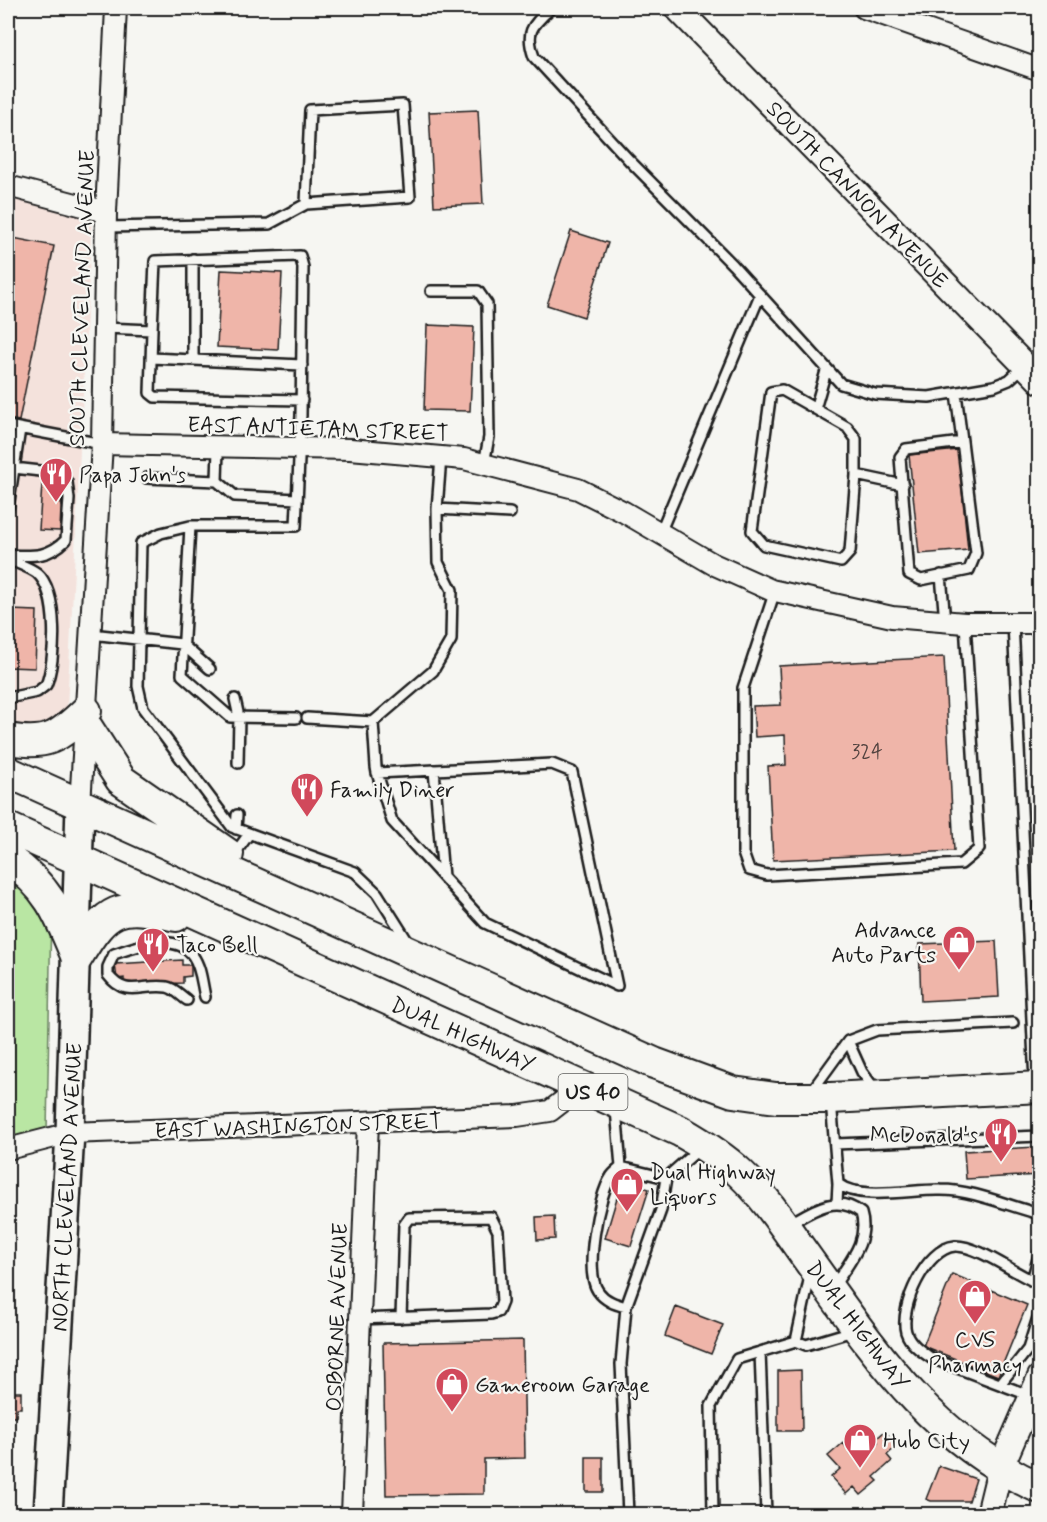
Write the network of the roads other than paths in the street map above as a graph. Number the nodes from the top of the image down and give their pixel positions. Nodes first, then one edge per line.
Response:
1 (116, 8) edge
2 (551, 8) edge
3 (676, 8) edge
4 (864, 8) edge
5 (1040, 70) edge
6 (8, 186) edge
7 (306, 204) junction
8 (106, 220) junction
9 (193, 259) junction
10 (431, 291) dead end
11 (760, 295) junction
12 (104, 328) junction
13 (152, 330) junction
14 (151, 358) junction
15 (193, 360) junction
16 (302, 365) junction
17 (826, 371) junction
18 (1032, 373) edge
19 (956, 393) junction
20 (302, 400) junction
21 (815, 409) junction
22 (8, 426) edge
23 (21, 429) junction
24 (962, 442) junction
25 (102, 444) junction
26 (218, 448) junction
27 (299, 448) junction
28 (441, 457) junction
29 (484, 464) junction
30 (14, 468) junction
31 (856, 475) junction
32 (147, 478) dead end
33 (216, 481) junction
34 (903, 485) junction
35 (297, 499) junction
36 (8, 508) edge
37 (437, 508) junction
38 (510, 513) dead end
39 (190, 526) junction
40 (660, 533) junction
41 (8, 557) edge
42 (941, 575) junction
43 (775, 591) junction
44 (945, 622) junction
45 (965, 623) junction
46 (1012, 623) junction
47 (1040, 623) edge
48 (91, 634) junction
49 (139, 639) junction
50 (182, 644) junction
51 (210, 669) dead end
52 (8, 698) edge
53 (235, 699) dead end
54 (239, 717) junction
55 (86, 718) junction
56 (296, 718) dead end
57 (307, 718) dead end
58 (373, 722) junction
59 (8, 739) edge
60 (238, 763) dead end
61 (434, 770) junction
62 (8, 772) edge
63 (377, 773) junction
64 (80, 805) junction
65 (237, 814) dead end
66 (8, 828) edge
67 (239, 840) junction
68 (8, 859) edge
69 (79, 860) junction
70 (443, 877) junction
71 (326, 913) junction
72 (232, 930) junction
73 (415, 954) junction
74 (77, 958) junction
75 (205, 997) dead end
76 (187, 1000) dead end
77 (1013, 1023) dead end
78 (848, 1041) junction
79 (581, 1087) junction
80 (1038, 1088) edge
81 (880, 1095) junction
82 (818, 1098) junction
83 (615, 1102) junction
84 (368, 1122) junction
85 (70, 1133) junction
86 (1040, 1136) edge
87 (835, 1144) junction
88 (704, 1145) junction
89 (8, 1149) edge
90 (621, 1167) junction
91 (666, 1178) junction
92 (838, 1184) junction
93 (837, 1203) junction
94 (1040, 1214) edge
95 (784, 1227) junction
96 (1040, 1251) edge
97 (812, 1265) junction
98 (1036, 1283) edge
99 (831, 1292) junction
100 (626, 1307) junction
101 (1040, 1311) edge
102 (401, 1318) junction
103 (360, 1319) junction
104 (858, 1329) junction
105 (796, 1341) junction
106 (760, 1352) junction
107 (1001, 1383) junction
108 (1035, 1386) edge
109 (999, 1469) junction
110 (1040, 1488) edge
111 (48, 1515) edge
112 (352, 1515) edge
113 (628, 1515) edge
114 (713, 1515) edge
115 (766, 1515) edge
116 (989, 1515) edge

1 - 8 street, SOUTH CLEVELAND AVENUE
2 - 11 lane
3 - 18 street, SOUTH CANNON AVENUE
4 - 5 street
6 - 8 street
7 - 7 lane
7 - 8 lane
8 - 12 street, SOUTH CLEVELAND AVENUE
9 - 13 lane
9 - 15 lane
9 - 16 lane
10 - 29 lane
11 - 17 lane
11 - 40 lane
12 - 13 lane
12 - 25 street, SOUTH CLEVELAND AVENUE
13 - 14 lane
14 - 15 lane
14 - 20 lane
15 - 16 lane
16 - 20 lane
17 - 19 lane
17 - 21 lane
18 - 19 lane
19 - 24 lane
20 - 27 lane
21 - 31 lane
21 - 31 lane
22 - 23 lane
23 - 25 lane
23 - 30 lane
24 - 34 lane
24 - 42 lane
25 - 26 street, EAST ANTIETAM STREET
25 - 48 street, SOUTH CLEVELAND AVENUE
26 - 27 street, EAST ANTIETAM STREET
26 - 33 lane
27 - 28 street, EAST ANTIETAM STREET
27 - 35 lane
28 - 29 street, EAST ANTIETAM STREET
28 - 37 lane
29 - 40 street, EAST ANTIETAM STREET
30 - 36 lane
30 - 41 lane
31 - 34 lane
32 - 33 lane
33 - 35 lane
34 - 42 lane
35 - 39 lane
37 - 38 lane
37 - 58 lane
39 - 49 lane
39 - 50 lane
40 - 43 street, EAST ANTIETAM STREET
41 - 52 lane
42 - 44 lane
43 - 44 street, EAST ANTIETAM STREET
43 - 45 lane
44 - 45 street, EAST ANTIETAM STREET
45 - 46 street, EAST ANTIETAM STREET
46 - 47 street, EAST ANTIETAM STREET
46 - 80 lane
48 - 49 lane
48 - 55 street, SOUTH CLEVELAND AVENUE
49 - 50 lane
49 - 67 lane
50 - 51 lane
50 - 54 lane
53 - 54 lane
54 - 56 lane
54 - 60 lane
55 - 59 main road
55 - 64 street, SOUTH CLEVELAND AVENUE
55 - 67 main road
57 - 58 lane
58 - 63 lane
61 - 63 lane
61 - 70 lane
61 - 70 lane
62 - 64 main road, US 40
63 - 70 lane
64 - 69 main road, NORTH CLEVELAND AVENUE
64 - 71 main road, US 40
65 - 67 lane
66 - 69 main road, DUAL HIGHWAY / US 40
67 - 71 main road
67 - 73 lane
68 - 74 main road
69 - 72 main road, DUAL HIGHWAY / US 40
69 - 74 main road, NORTH CLEVELAND AVENUE
71 - 73 main road, US 40
72 - 74 main road
72 - 79 main road, DUAL HIGHWAY / US 40
73 - 82 main road, US 40
74 - 85 main road, NORTH CLEVELAND AVENUE
75 - 76 lane
77 - 78 lane
78 - 81 lane
78 - 82 lane
79 - 83 main road, DUAL HIGHWAY / US 40
79 - 84 street, EAST WASHINGTON STREET
80 - 81 main road, US 40
81 - 82 main road, US 40
82 - 87 lane
83 - 88 main road, DUAL HIGHWAY / US 40
83 - 90 lane
84 - 85 street, EAST WASHINGTON STREET
84 - 103 street, OSBORNE AVENUE
85 - 89 street, EAST WASHINGTON STREET
85 - 111 main road, NORTH CLEVELAND AVENUE
86 - 87 lane
87 - 92 lane
88 - 91 lane
88 - 95 main road, DUAL HIGHWAY / US 40
90 - 91 lane
90 - 100 lane
91 - 100 lane
92 - 93 lane
92 - 94 lane
93 - 95 lane
93 - 99 lane
95 - 97 main road, DUAL HIGHWAY / US 40
96 - 98 lane
97 - 99 main road, DUAL HIGHWAY / US 40
97 - 105 lane
98 - 107 lane
99 - 104 main road, DUAL HIGHWAY / US 40
100 - 113 lane
101 - 107 lane
102 - 102 lane
102 - 103 lane
103 - 112 street, OSBORNE AVENUE
104 - 105 lane
104 - 109 main road, DUAL HIGHWAY / US 40
105 - 106 lane
106 - 114 lane
106 - 115 lane
107 - 108 lane
108 - 109 street
109 - 110 main road, DUAL HIGHWAY / US 40
109 - 116 street

